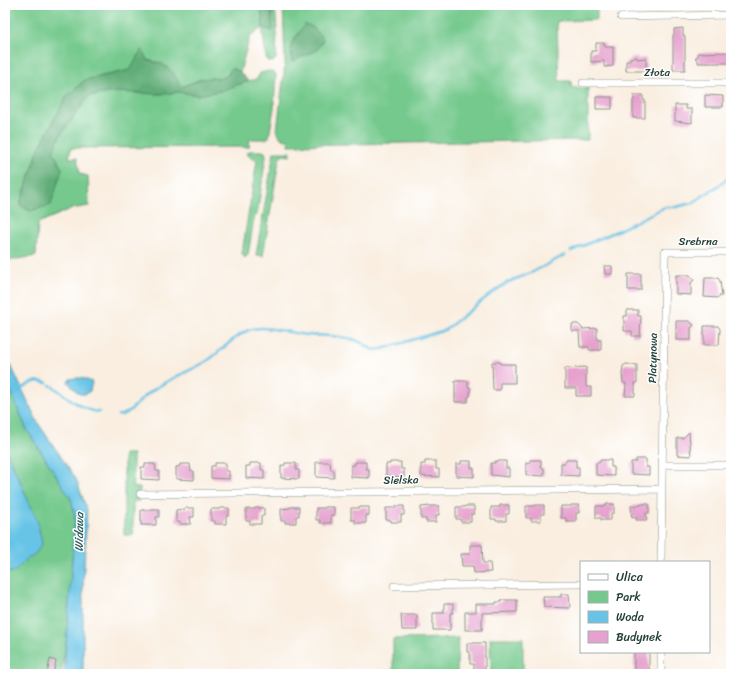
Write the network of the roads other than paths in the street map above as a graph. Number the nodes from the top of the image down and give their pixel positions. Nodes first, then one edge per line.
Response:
1 (731, 15) edge
2 (621, 17) dead end
3 (583, 83) dead end
4 (731, 83) edge
5 (665, 252) joint
6 (731, 252) edge
7 (663, 465) junction
8 (731, 466) edge
9 (662, 489) junction
10 (140, 494) dead end
11 (661, 561) edge
12 (580, 584) edge
13 (394, 586) dead end
14 (661, 653) edge
15 (661, 674) edge

1 - 2 street
3 - 4 street, Złota
5 - 6 street, Srebrna
5 - 7 street, Platynowa
7 - 8 street
7 - 9 street, Platynowa
9 - 10 street, Sielska
9 - 11 street, Platynowa
12 - 13 street
14 - 15 street

